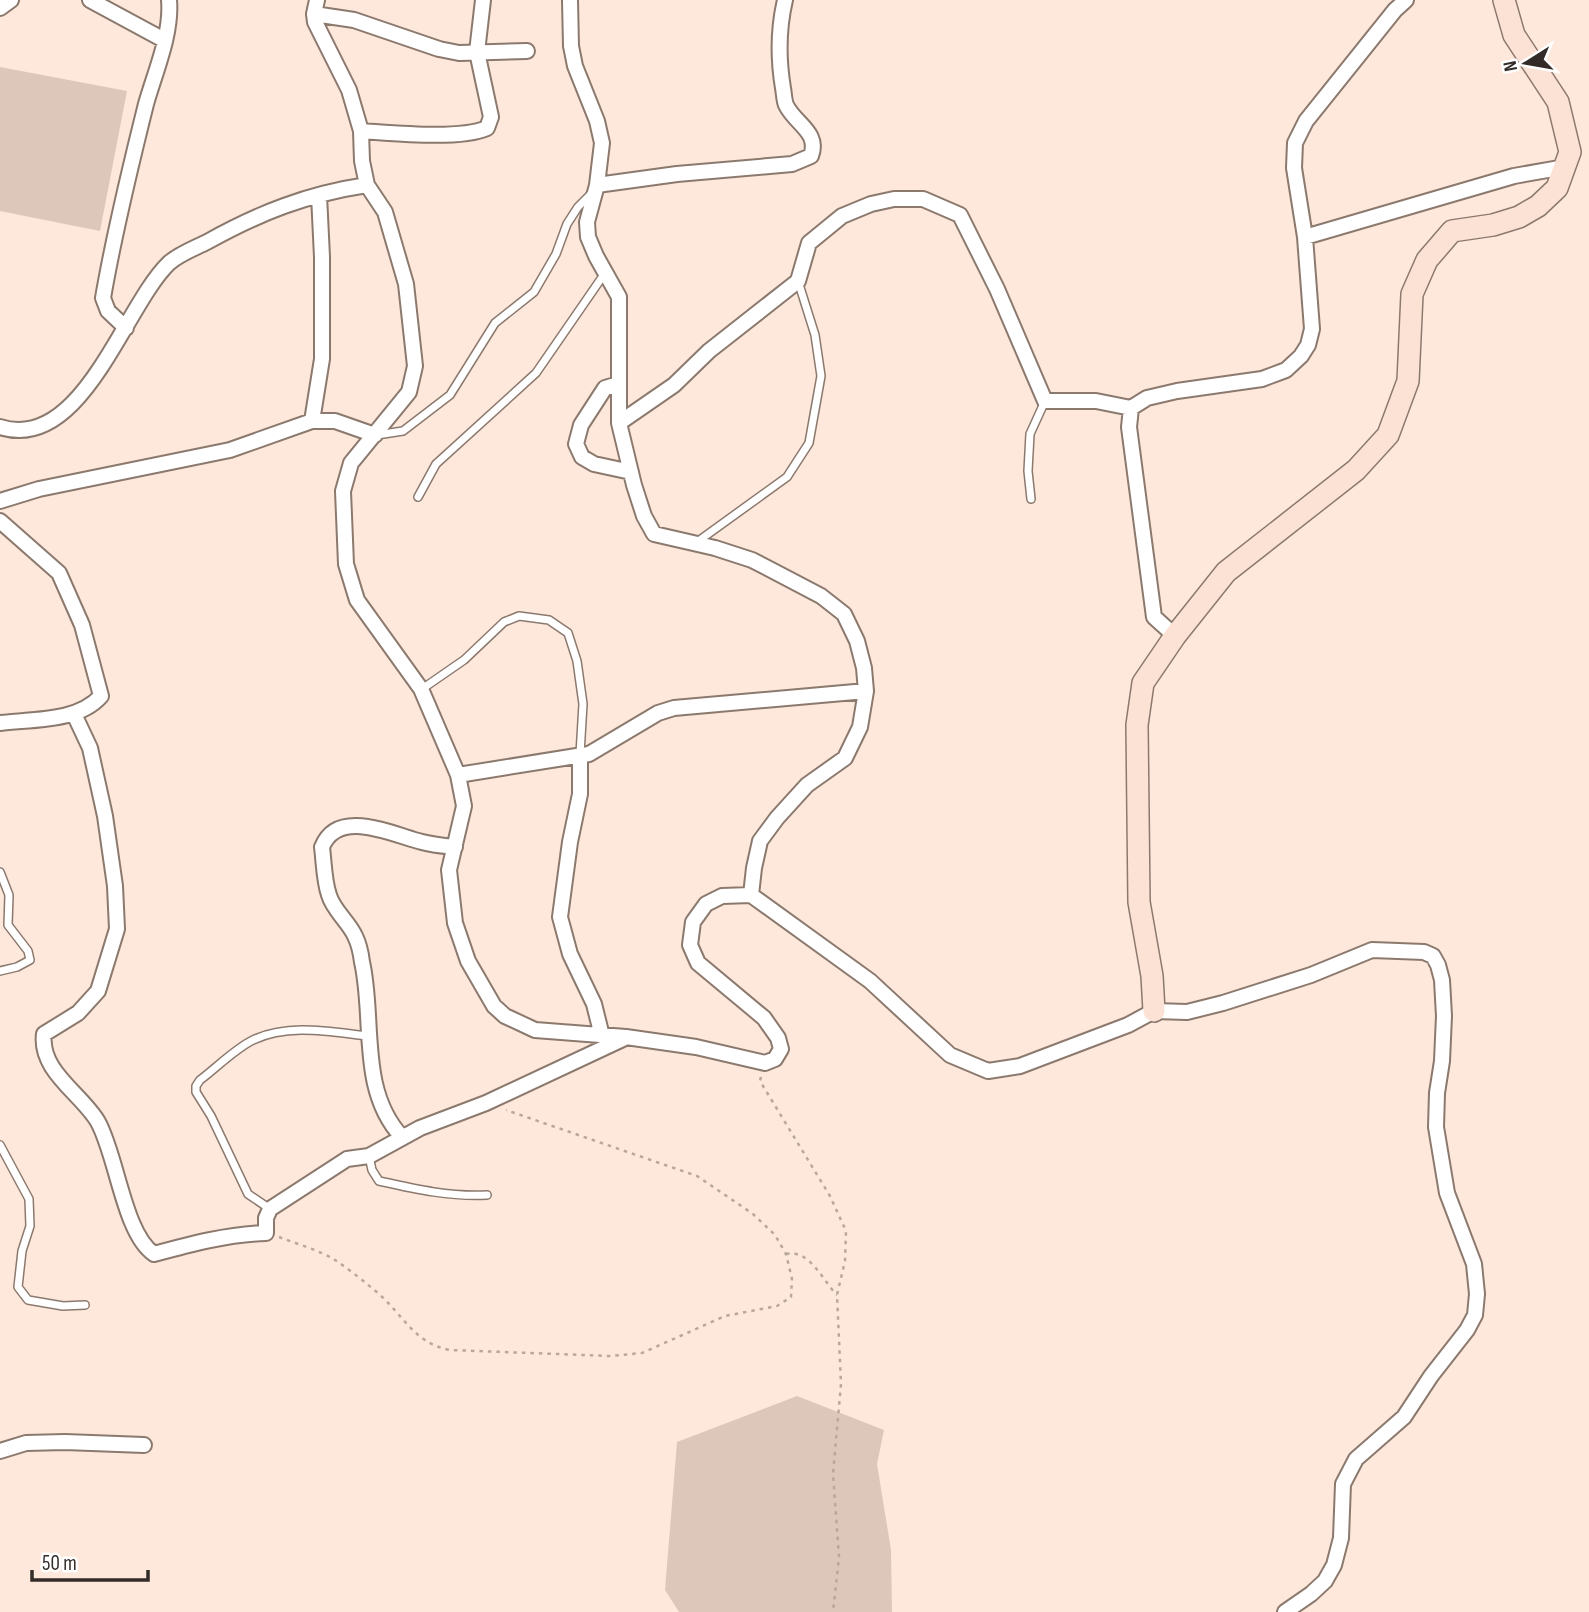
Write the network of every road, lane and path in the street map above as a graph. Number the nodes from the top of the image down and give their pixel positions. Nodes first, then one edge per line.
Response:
1 (11, 0) edge
2 (90, 0) edge
3 (169, 0) edge
4 (483, 0) edge
5 (570, 0) edge
6 (785, 0) edge
7 (1406, 0) edge
8 (1504, 0) edge
9 (316, 7) edge
10 (0, 8) edge
11 (164, 40) junction
12 (527, 51) dead end
13 (477, 52) junction
14 (361, 131) junction
15 (1565, 167) junction
16 (367, 185) junction
17 (597, 185) junction
18 (319, 195) junction
19 (1305, 237) junction
20 (606, 273) junction
21 (798, 281) junction
22 (126, 328) junction
23 (618, 384) junction
24 (1045, 401) junction
25 (1132, 408) junction
26 (312, 421) junction
27 (619, 423) junction
28 (0, 427) edge
29 (375, 435) junction
30 (631, 472) junction
31 (418, 497) dead end
32 (1031, 499) dead end
33 (0, 502) edge
34 (0, 521) edge
35 (696, 542) junction
36 (1175, 636) junction
37 (421, 689) junction
38 (866, 691) junction
39 (74, 714) junction
40 (0, 723) edge
41 (580, 755) junction
42 (458, 775) junction
43 (455, 847) junction
44 (0, 872) edge
45 (751, 895) junction
46 (0, 971) edge
47 (1154, 1011) junction
48 (368, 1036) junction
49 (603, 1036) junction
50 (626, 1037) junction
51 (765, 1063) junction
52 (486, 1103) junction
53 (402, 1137) junction
54 (0, 1145) edge
55 (369, 1156) junction
56 (487, 1195) dead end
57 (270, 1209) junction
58 (266, 1233) junction
59 (786, 1254) junction
60 (837, 1295) junction
61 (85, 1305) dead end
62 (144, 1445) dead end
63 (2, 1450) edge
64 (833, 1612) edge
65 (1285, 1612) edge

1 - 10 street
2 - 11 street
3 - 11 street
4 - 13 street
5 - 17 street
6 - 17 street
7 - 19 street
8 - 15 street
9 - 13 street
9 - 14 street
11 - 22 street
12 - 13 street
13 - 14 street
14 - 16 street
15 - 19 street
15 - 36 street
16 - 18 street
16 - 29 street
17 - 20 street
17 - 29 lane
18 - 22 street
18 - 26 street
19 - 25 street
20 - 23 street
20 - 31 lane
21 - 24 street
21 - 27 street
21 - 35 lane
22 - 28 street
23 - 27 street
23 - 30 street
24 - 25 street
24 - 32 lane
25 - 36 street
26 - 29 street
26 - 33 street
27 - 30 street
29 - 37 street
30 - 35 street
34 - 39 street
35 - 38 street
36 - 47 street
37 - 41 lane
37 - 42 street
38 - 41 street
38 - 45 street
39 - 40 street
39 - 58 street
41 - 42 street
41 - 49 street
42 - 43 street
43 - 48 street
43 - 49 street
44 - 46 lane
45 - 47 street
45 - 51 street
47 - 65 street
48 - 53 street
48 - 57 lane
49 - 50 street
50 - 51 street
50 - 52 street
51 - 60 path
52 - 53 street
52 - 59 path
53 - 55 street
54 - 61 lane
55 - 56 lane
55 - 57 street
57 - 58 street
58 - 59 path
59 - 60 path
60 - 64 path
62 - 63 street

